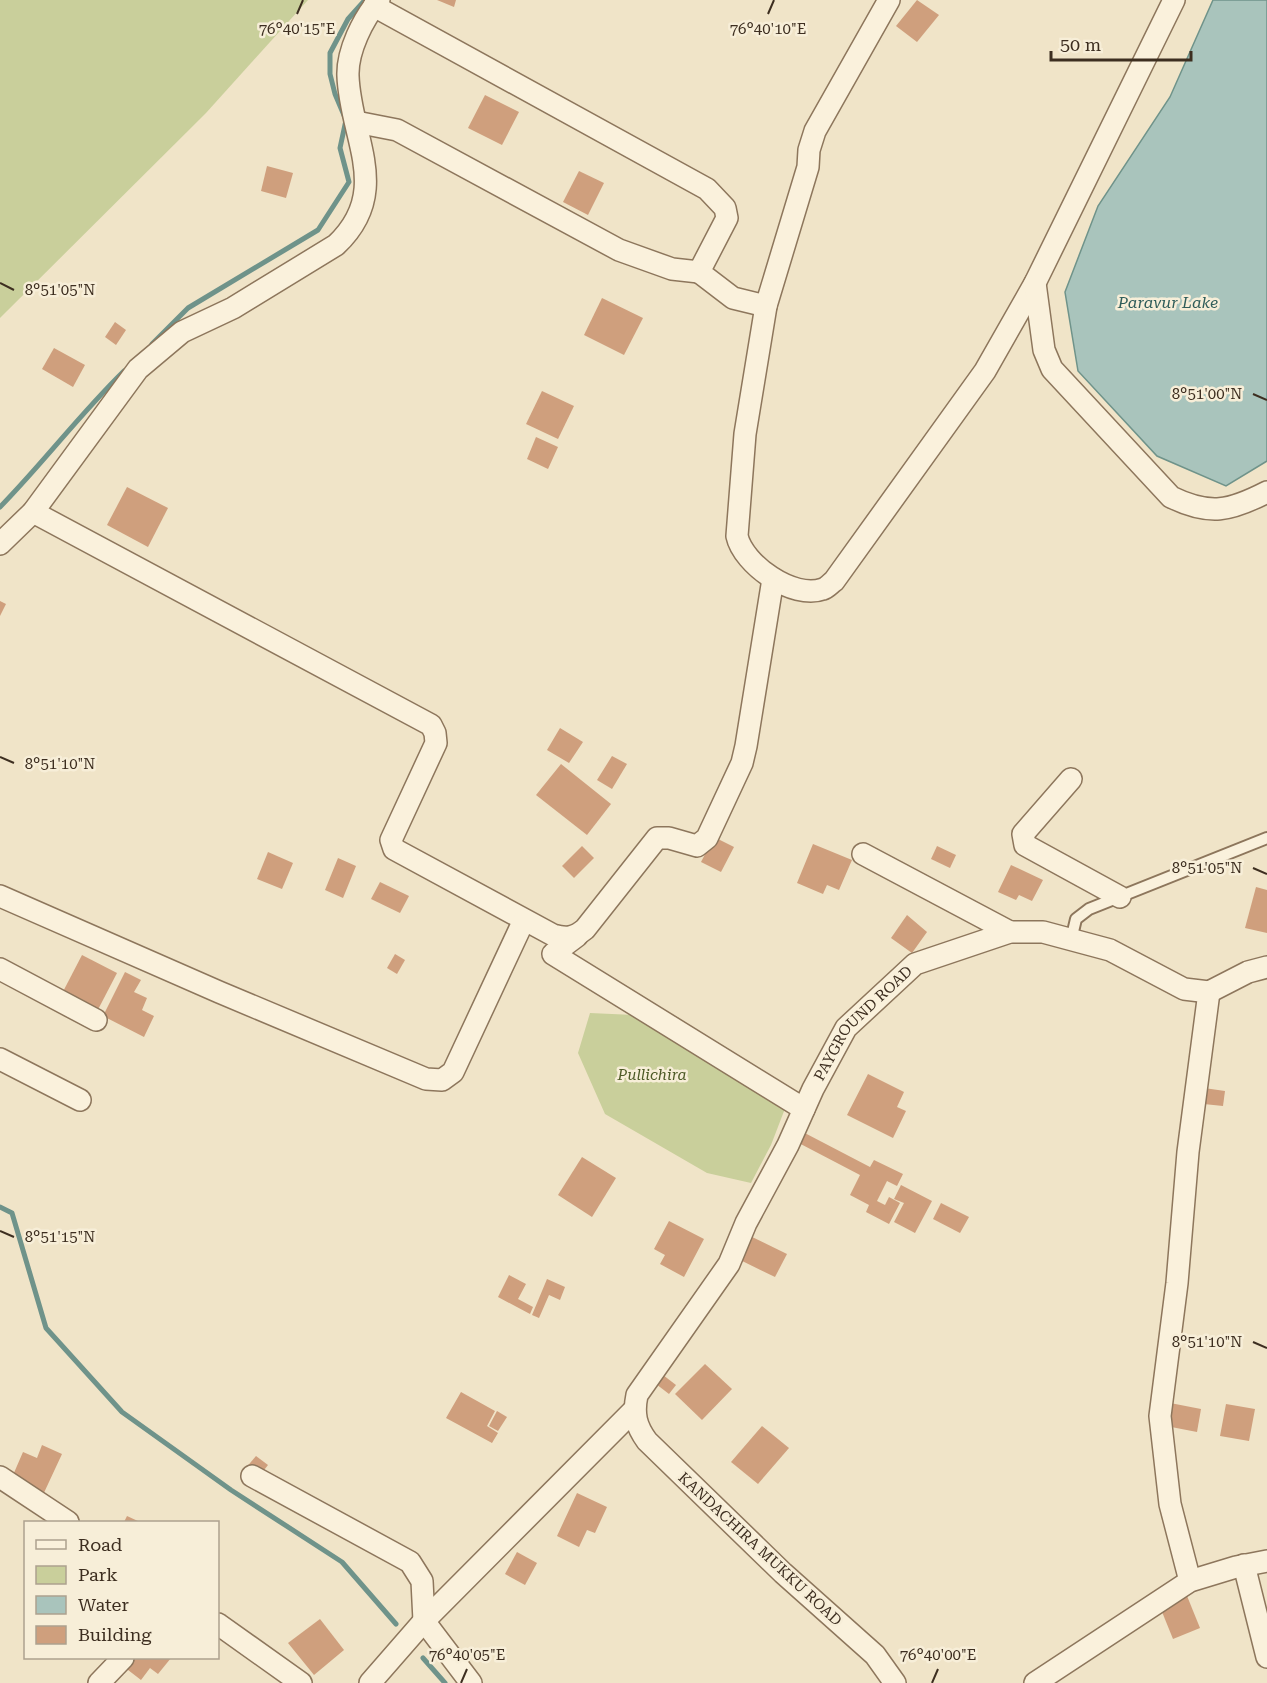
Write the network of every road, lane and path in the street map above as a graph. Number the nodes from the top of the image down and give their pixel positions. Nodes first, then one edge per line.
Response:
1 (889, 0) edge
2 (1174, 0) edge
3 (376, 3) edge
4 (356, 122) junction
5 (699, 272) junction
6 (1035, 283) junction
7 (766, 306) junction
8 (1267, 492) edge
9 (33, 512) junction
10 (0, 544) edge
11 (773, 579) junction
12 (1071, 779) dead end
13 (1267, 838) edge
14 (863, 854) dead end
15 (0, 896) edge
16 (1120, 897) junction
17 (524, 920) junction
18 (1010, 932) junction
19 (577, 936) junction
20 (1071, 940) junction
21 (1267, 967) edge
22 (0, 969) edge
23 (1209, 992) junction
24 (96, 1020) dead end
25 (0, 1059) edge
26 (80, 1100) dead end
27 (804, 1109) junction
28 (634, 1410) junction
29 (252, 1476) dead end
30 (0, 1477) edge
31 (67, 1521) edge
32 (1267, 1561) edge
33 (1244, 1565) junction
34 (1190, 1581) junction
35 (424, 1622) junction
36 (219, 1625) edge
37 (1267, 1657) edge
38 (122, 1659) edge
39 (99, 1683) edge
40 (301, 1683) edge
41 (370, 1683) edge
42 (471, 1683) edge
43 (895, 1683) edge
44 (1035, 1683) edge

1 - 7 street
2 - 6 street
3 - 4 street
3 - 5 street
4 - 5 street
4 - 9 street
5 - 7 street
6 - 8 street
6 - 11 street
7 - 11 street
9 - 10 street
9 - 17 street
11 - 19 street
12 - 16 street
13 - 16 lane
14 - 18 street
15 - 17 street
16 - 20 lane
17 - 19 street
18 - 20 street, PAYGROUND ROAD
18 - 27 street, PAYGROUND ROAD
19 - 27 street
20 - 23 street, PAYGROUND ROAD
21 - 23 street
22 - 24 street
23 - 34 street
25 - 26 street
27 - 28 street, PAYGROUND ROAD
28 - 35 street
28 - 43 street, KANDACHIRA MUKKU ROAD
29 - 35 street
30 - 31 street
32 - 33 street
33 - 34 street
33 - 37 street
34 - 44 street
35 - 41 street
35 - 42 street
36 - 40 street
38 - 39 street

